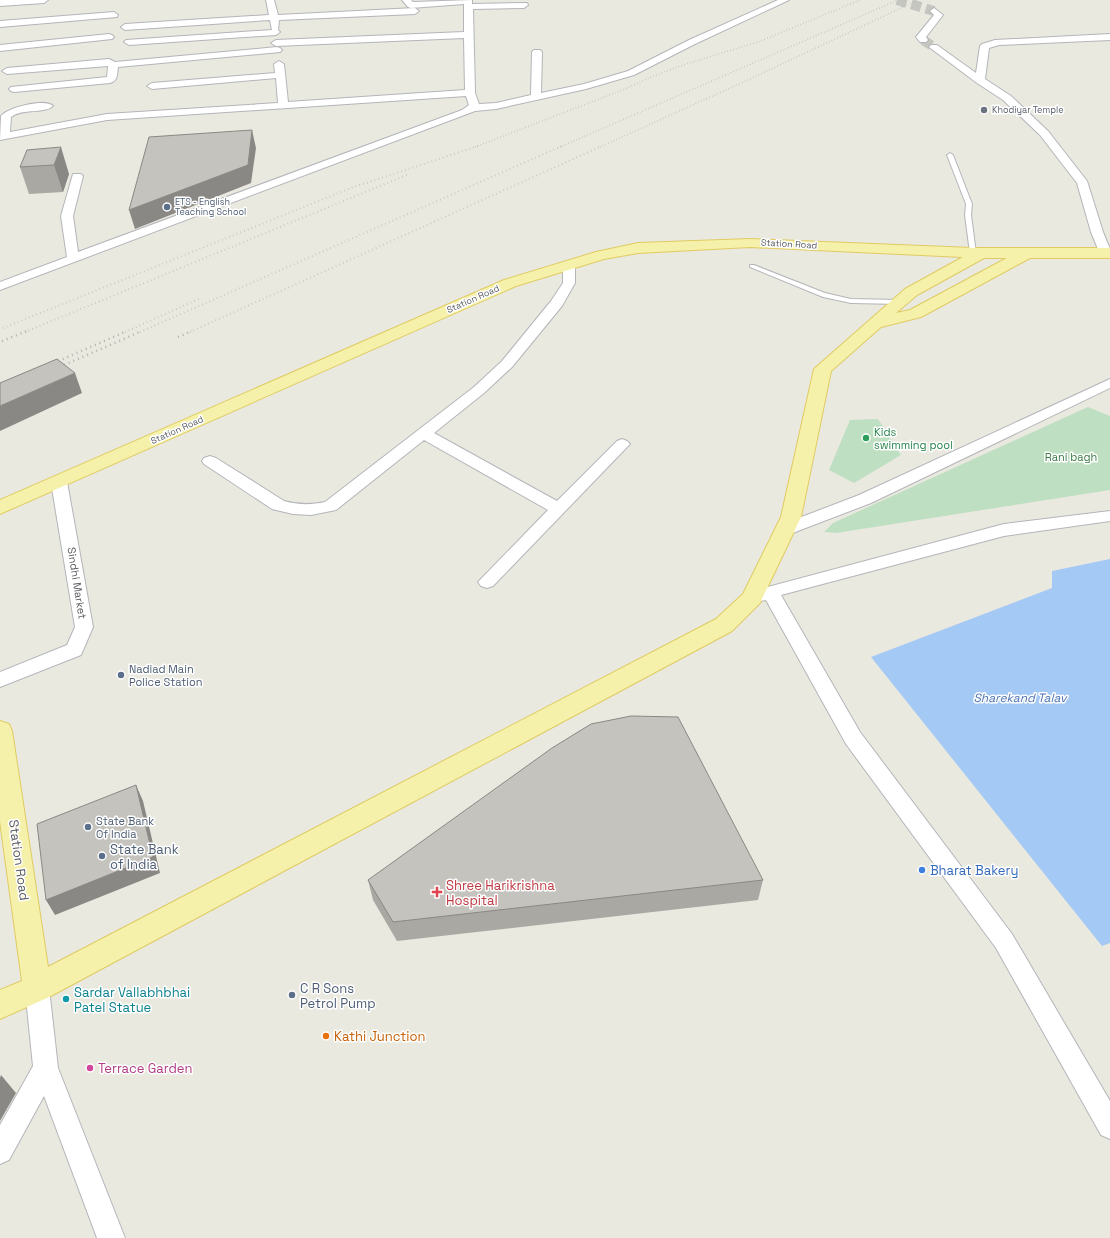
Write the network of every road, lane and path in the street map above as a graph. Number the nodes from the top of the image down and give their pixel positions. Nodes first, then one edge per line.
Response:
1 (44, 0) edge
2 (270, 0) edge
3 (406, 0) edge
4 (785, 0) edge
5 (0, 3) edge
6 (468, 3) edge
7 (524, 5) dead end
8 (415, 11) dead end
9 (934, 11) dead end
10 (114, 15) dead end
11 (275, 18) junction
12 (0, 24) edge
13 (125, 28) dead end
14 (276, 32) junction
15 (469, 35) junction
16 (108, 37) dead end
17 (1110, 37) edge
18 (923, 40) dead end
19 (129, 42) dead end
20 (277, 46) junction
21 (934, 47) tunnel mouth
22 (0, 48) edge
23 (536, 52) dead end
24 (150, 62) junction
25 (113, 64) junction
26 (7, 71) dead end
27 (281, 74) junction
28 (980, 81) junction
29 (14, 89) dead end
30 (470, 93) junction
31 (151, 94) junction
32 (536, 96) junction
33 (48, 106) dead end
34 (283, 106) junction
35 (472, 108) junction
36 (151, 115) junction
37 (2, 137) edge
38 (950, 155) dead end
39 (77, 176) dead end
40 (977, 253) junction
41 (1026, 253) junction
42 (1108, 253) edge
43 (73, 258) junction
44 (569, 265) junction
45 (752, 266) dead end
46 (0, 286) edge
47 (900, 302) junction
48 (877, 323) junction
49 (1110, 383) edge
50 (423, 433) junction
51 (622, 444) dead end
52 (210, 461) dead end
53 (59, 482) junction
54 (0, 508) edge
55 (559, 509) junction
56 (1110, 516) edge
57 (784, 530) junction
58 (487, 582) dead end
59 (761, 595) junction
60 (0, 680) edge
61 (0, 731) edge
62 (37, 988) junction
63 (0, 1005) edge
64 (46, 1068) junction
65 (1110, 1126) edge
66 (0, 1151) edge
67 (111, 1238) edge

1 - 5 street
2 - 11 street
3 - 6 street
4 - 32 street
6 - 7 street
6 - 15 street
8 - 11 street
9 - 18 street
10 - 12 street
11 - 13 street
11 - 14 street
14 - 19 street
14 - 20 street
15 - 20 street
15 - 30 street
16 - 22 street
17 - 28 street
20 - 24 street
20 - 27 street
21 - 28 street
23 - 32 street
24 - 25 street
24 - 31 street
25 - 26 street
25 - 29 street
27 - 31 street
27 - 34 street
28 - 42 street
30 - 34 street
30 - 35 street
31 - 36 street
32 - 35 street
33 - 37 street
34 - 36 street
35 - 43 street
36 - 37 street
38 - 40 lane
39 - 43 street
40 - 41 main road, Station Road
40 - 44 main road, Station Road
40 - 47 main road
41 - 42 main road, Station Road
41 - 48 main road
43 - 46 street
44 - 50 street
44 - 53 main road, Station Road
45 - 47 lane
47 - 48 main road
48 - 57 main road
49 - 57 street
50 - 52 street
50 - 55 street
51 - 55 street
53 - 54 main road, Station Road
53 - 60 street, Sindhi Market
55 - 58 street
56 - 59 street
57 - 59 main road
59 - 62 main road
59 - 65 street
61 - 62 main road, Station Road
62 - 63 main road
62 - 64 street
64 - 66 street
64 - 67 street

